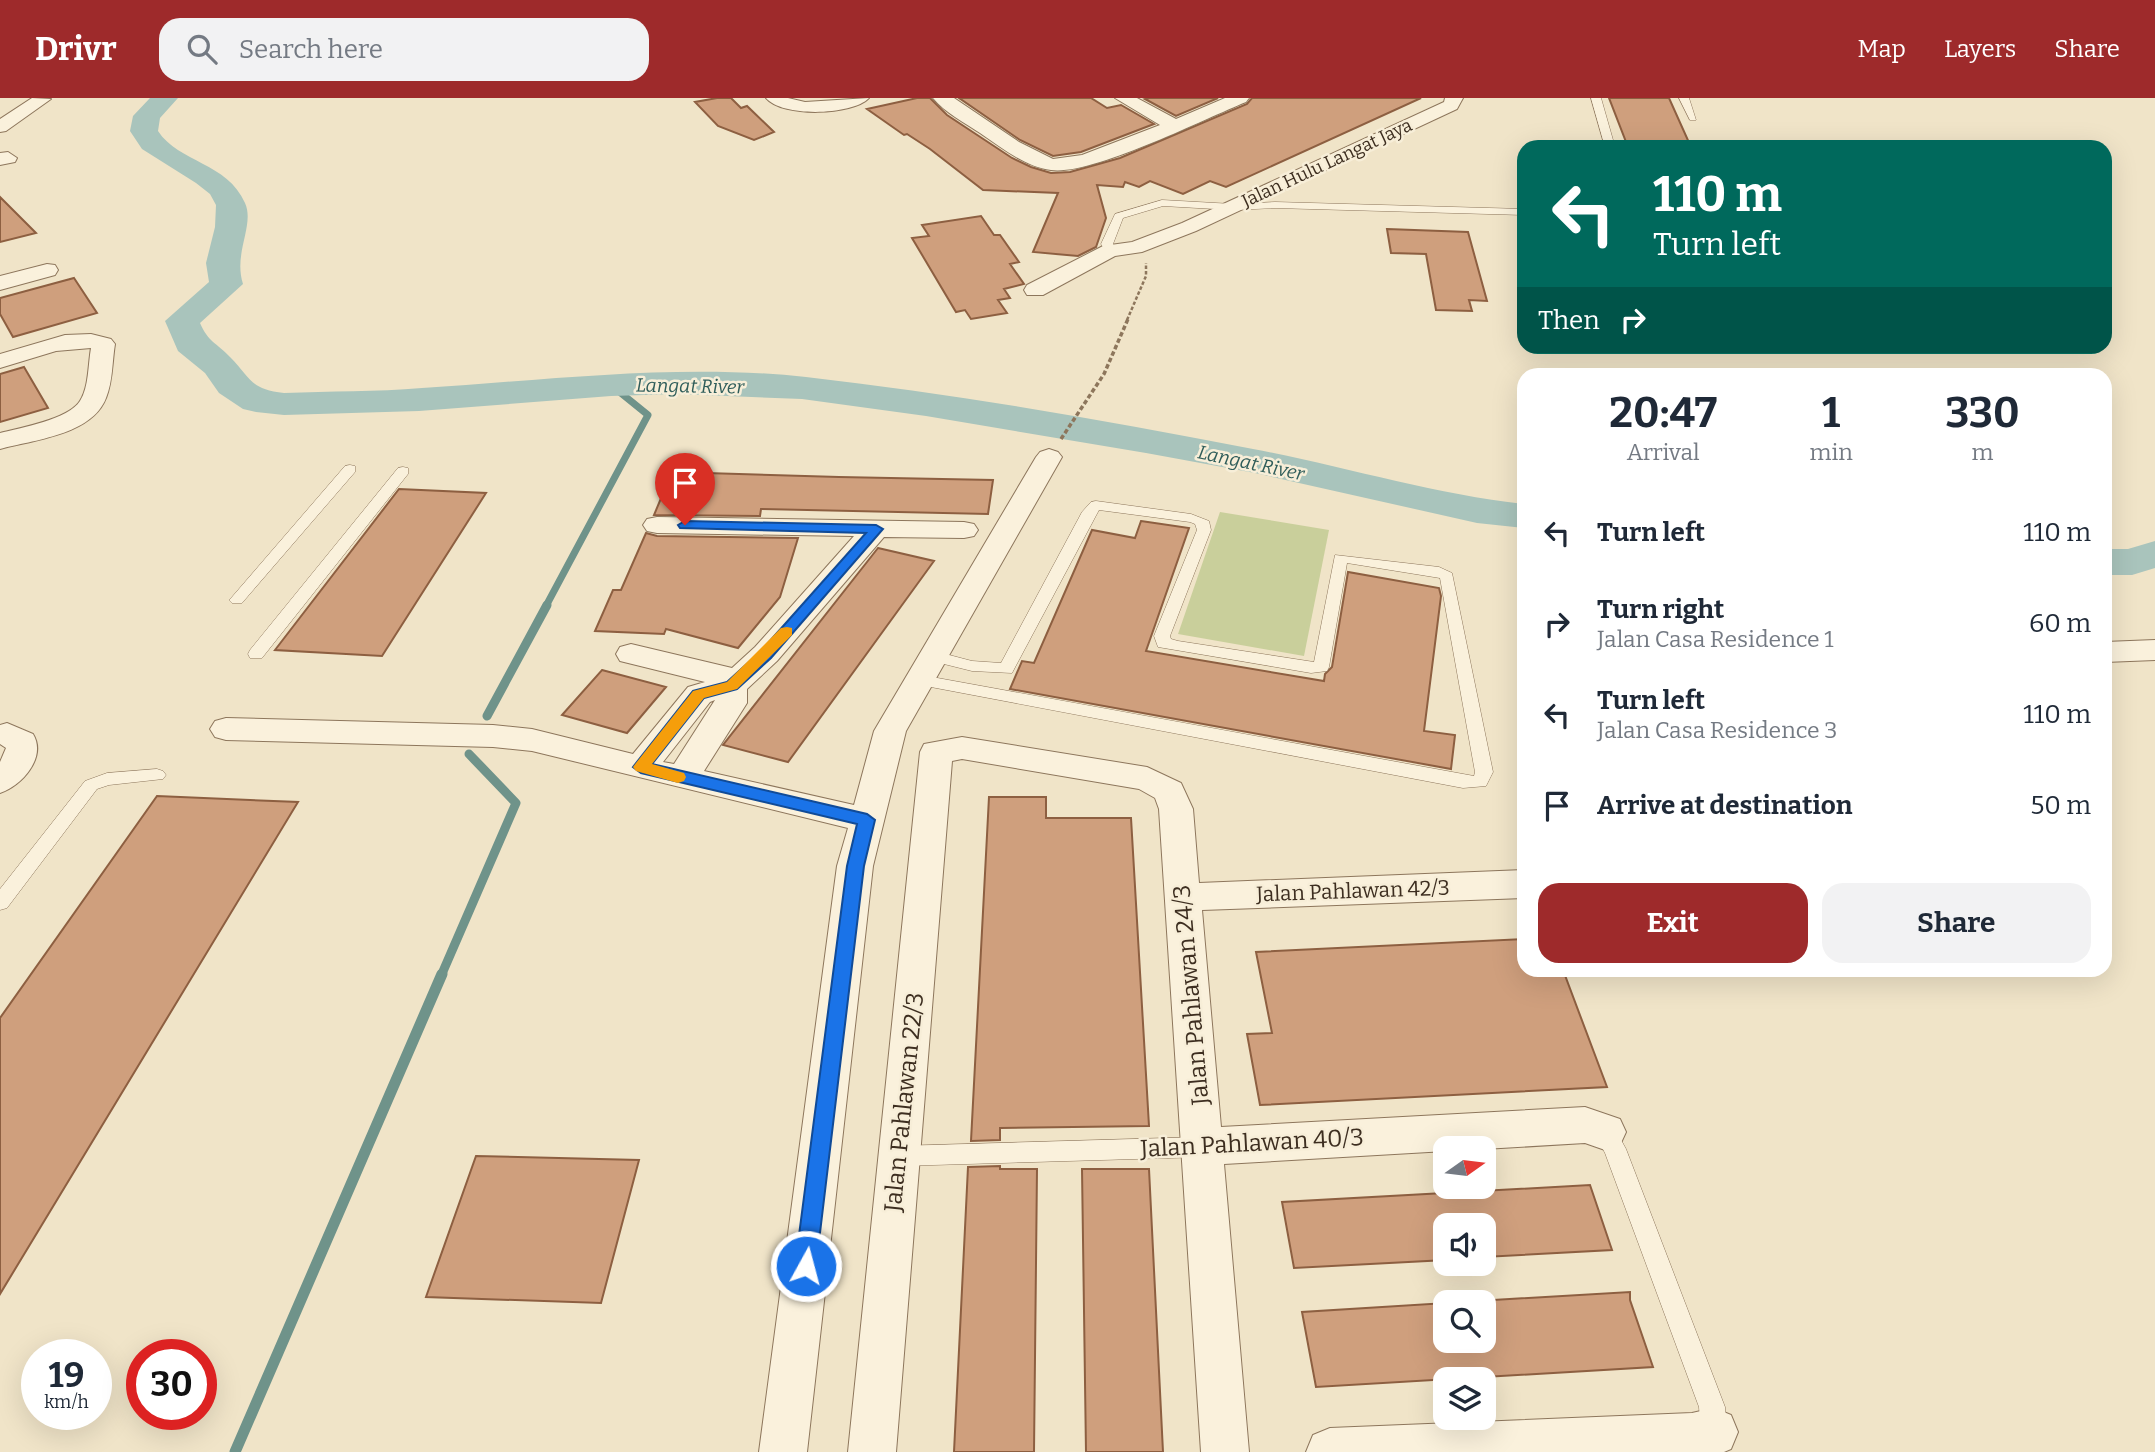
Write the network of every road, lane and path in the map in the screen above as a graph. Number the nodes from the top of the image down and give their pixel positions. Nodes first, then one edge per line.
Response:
1 (42, 98) edge
2 (775, 98) edge
3 (859, 98) edge
4 (942, 98) edge
5 (1125, 98) edge
6 (1240, 98) edge
7 (1454, 98) edge
8 (1596, 98) edge
9 (1684, 98) edge
10 (1693, 118) dead end
11 (1173, 125) junction
12 (0, 127) edge
13 (1609, 140) edge
14 (1233, 207) junction
15 (1517, 212) edge
16 (1147, 244) junction
17 (1110, 250) junction
18 (47, 270) dead end
19 (0, 282) edge
20 (1035, 290) dead end
21 (0, 361) edge
22 (0, 441) edge
23 (1049, 457) joint
24 (350, 469) dead end
25 (403, 471) dead end
26 (657, 525) dead end
27 (876, 529) junction
28 (964, 530) dead end
29 (237, 600) dead end
30 (2155, 650) edge
31 (2112, 652) edge
32 (256, 654) dead end
33 (631, 654) dead end
34 (928, 668) junction
35 (735, 683) junction
36 (226, 729) dead end
37 (2, 730) edge
38 (641, 767) junction
39 (157, 775) dead end
40 (682, 778) junction
41 (0, 781) edge
42 (1169, 791) joint
43 (867, 820) junction
44 (1517, 884) edge
45 (1182, 897) junction
46 (0, 903) edge
47 (1605, 1132) joint
48 (1203, 1147) junction
49 (897, 1156) junction
50 (1714, 1432) joint
51 (783, 1452) edge
52 (872, 1452) edge
53 (1225, 1452) edge
54 (1330, 1452) edge

1 - 12 street
2 - 3 street
4 - 11 street
5 - 11 street
6 - 11 street
7 - 14 street, Jalan Hulu Langat Jaya
8 - 13 lane
9 - 10 lane
14 - 15 lane
14 - 16 street, Jalan Hulu Langat Jaya
14 - 17 lane
16 - 17 street, Jalan Hulu Langat Jaya
16 - 23 path
17 - 20 street, Jalan Hulu Langat Jaya
18 - 19 street
21 - 22 street
23 - 34 street
24 - 29 lane
25 - 32 lane
26 - 27 street
27 - 28 street
27 - 35 street
30 - 31 street
33 - 35 street
34 - 34 lane
34 - 43 street
35 - 38 street
35 - 40 street
36 - 38 street
37 - 41 street
38 - 40 street
39 - 46 lane
40 - 43 street
42 - 45 street, Jalan Pahlawan 24/3
42 - 49 street, Jalan Pahlawan 22/3
43 - 51 street
44 - 45 street, Jalan Pahlawan 42/3
45 - 48 street, Jalan Pahlawan 24/3
47 - 48 street, Jalan Pahlawan 40/3
47 - 50 lane
48 - 49 lane, Jalan Pahlawan 40/3
48 - 53 street, Jalan Pahlawan 24/3
49 - 52 street, Jalan Pahlawan 22/3
50 - 54 street

